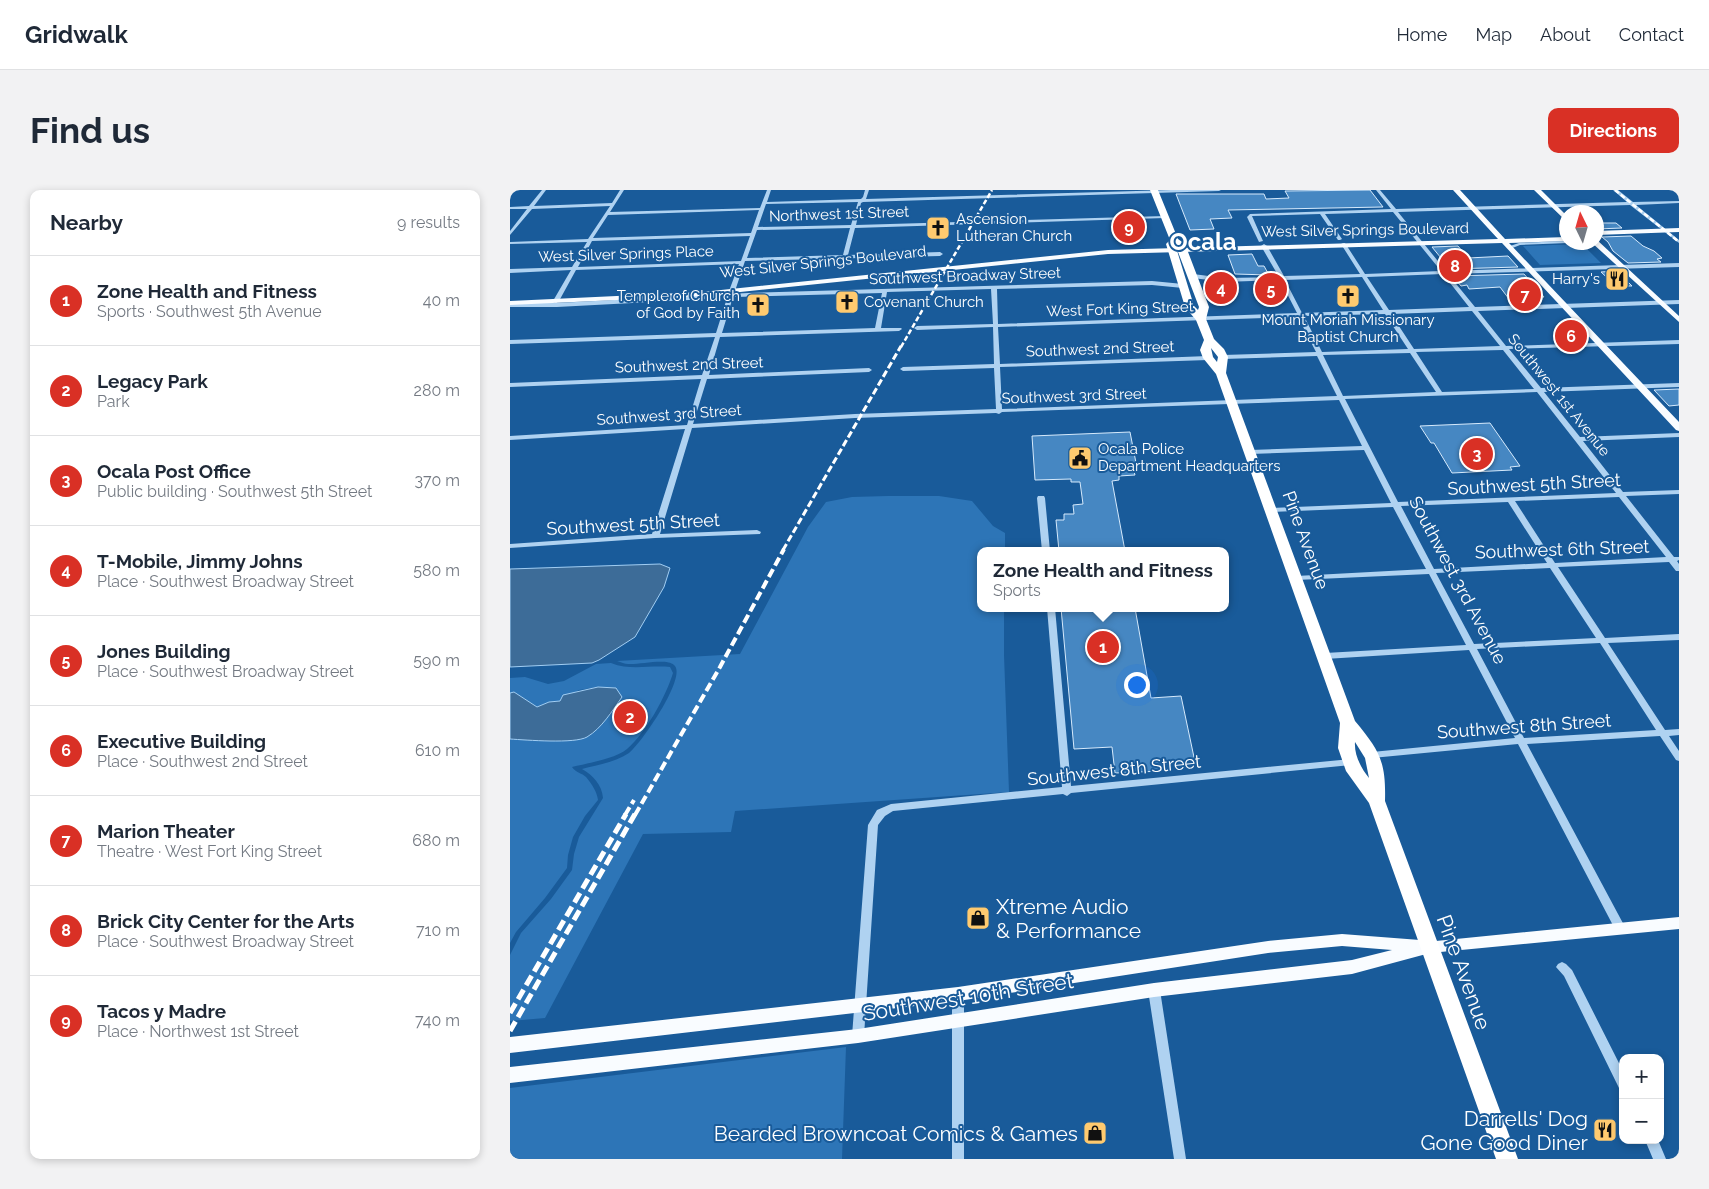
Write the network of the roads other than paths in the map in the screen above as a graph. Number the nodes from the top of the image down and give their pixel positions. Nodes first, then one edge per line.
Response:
1 (544, 190) edge
2 (622, 190) edge
3 (769, 190) edge
4 (867, 190) edge
5 (1219, 190) edge
6 (1378, 190) edge
7 (1456, 190) edge
8 (1536, 190) edge
9 (1615, 190) edge
10 (1155, 191) edge
11 (1077, 192) edge
12 (861, 200) junction
13 (1679, 202) edge
14 (764, 203) junction
15 (1631, 203) junction
16 (613, 204) junction
17 (1553, 206) junction
18 (531, 207) junction
19 (510, 208) edge
20 (1473, 208) junction
21 (761, 209) junction
22 (1394, 210) junction
23 (1321, 212) junction
24 (1559, 212) edge
25 (607, 214) junction
26 (1165, 217) junction
27 (853, 226) junction
28 (1679, 230) edge
29 (753, 231) junction
30 (1604, 233) edge
31 (1668, 233) junction
32 (510, 234) edge
33 (1559, 235) edge
34 (1679, 235) edge
35 (1501, 239) junction
36 (590, 240) junction
37 (1419, 241) junction
38 (1559, 241) edge
39 (1559, 241) edge
40 (1604, 241) edge
41 (1341, 242) junction
42 (1679, 242) edge
43 (510, 243) edge
44 (1263, 244) junction
45 (1176, 245) junction
46 (1510, 247) junction
47 (1604, 250) edge
48 (940, 254) dead end
49 (845, 257) junction
50 (744, 261) junction
51 (1679, 265) edge
52 (1621, 267) junction
53 (574, 269) junction
54 (1531, 269) junction
55 (510, 270) edge
56 (1444, 272) junction
57 (1179, 275) junction
58 (1363, 275) junction
59 (1193, 276) junction
60 (1282, 278) junction
61 (1224, 280) junction
62 (1152, 283) junction
63 (1183, 286) junction
64 (994, 287) junction
65 (1197, 287) junction
66 (885, 290) junction
67 (732, 291) junction
68 (510, 297) edge
69 (557, 299) junction
70 (1679, 302) edge
71 (1661, 303) junction
72 (510, 304) edge
73 (1564, 306) junction
74 (1473, 309) junction
75 (1387, 312) junction
76 (1300, 315) junction
77 (1201, 319) junction
78 (1679, 320) edge
79 (995, 326) junction
80 (917, 328) dead end
81 (899, 329) dead end
82 (878, 330) junction
83 (718, 335) junction
84 (1209, 340) junction
85 (510, 342) edge
86 (1679, 342) edge
87 (1600, 345) junction
88 (1505, 348) junction
89 (1412, 351) junction
90 (1320, 354) junction
91 (1223, 357) junction
92 (1208, 358) junction
93 (996, 366) junction
94 (903, 369) dead end
95 (869, 370) dead end
96 (1222, 373) junction
97 (706, 377) junction
98 (1679, 384) edge
99 (510, 385) edge
100 (1639, 386) junction
101 (1539, 390) junction
102 (1440, 394) junction
103 (1342, 398) junction
104 (1232, 402) junction
105 (999, 412) junction
106 (690, 427) junction
107 (1679, 428) edge
108 (1679, 435) edge
109 (510, 438) edge
110 (1578, 439) junction
111 (1366, 448) junction
112 (1250, 452) junction
113 (1679, 492) edge
114 (1621, 494) junction
115 (1041, 498) dead end
116 (1510, 500) junction
117 (1398, 505) junction
118 (1271, 510) junction
119 (757, 532) dead end
120 (655, 536) junction
121 (510, 546) edge
122 (1046, 547) edge
123 (1676, 559) edge
124 (1552, 564) junction
125 (1679, 569) edge
126 (1432, 570) junction
127 (1296, 578) junction
128 (1051, 612) edge
129 (1679, 637) edge
130 (1602, 641) junction
131 (1472, 647) junction
132 (1324, 656) junction
133 (1348, 723) junction
134 (1679, 732) edge
135 (1663, 733) junction
136 (1521, 741) junction
137 (1372, 755) junction
138 (1679, 758) edge
139 (1351, 762) junction
140 (1068, 792) junction
141 (1377, 801) junction
142 (1679, 923) edge
143 (1621, 930) junction
144 (1430, 947) junction
145 (1562, 967) dead end
146 (1154, 990) junction
147 (958, 994) junction
148 (860, 1005) junction
149 (958, 1022) junction
150 (858, 1036) junction
151 (510, 1044) edge
152 (516, 1075) edge
153 (1619, 1076) edge
154 (1653, 1144) edge
155 (958, 1159) edge
156 (1180, 1159) edge
157 (1507, 1159) edge
158 (1660, 1159) edge

1 - 18 street
2 - 16 street
3 - 14 street
4 - 12 street
5 - 10 street
6 - 22 street
7 - 20 main road
8 - 17 main road
9 - 15 street
10 - 11 street
10 - 26 highway
11 - 12 street
12 - 14 street
12 - 27 street
13 - 15 street
14 - 21 street
15 - 17 street
15 - 31 street
16 - 18 street
16 - 25 street
17 - 20 street
17 - 24 main road
18 - 19 street
18 - 32 street
20 - 22 street
20 - 35 main road
21 - 25 street
21 - 29 street
22 - 23 street
22 - 37 street
23 - 41 street
23 - 44 street, Southwest 3rd Avenue
25 - 36 street
26 - 27 street, Northwest 1st Street
26 - 45 highway
27 - 29 street, Northwest 1st Street
27 - 49 street
28 - 31 main road
29 - 36 street, Northwest 1st Street
29 - 50 street
30 - 31 main road
31 - 34 main road
31 - 40 main road
31 - 42 street
33 - 35 main road
35 - 37 main road, West Silver Springs Boulevard
35 - 38 main road
35 - 46 main road
36 - 43 street, Northwest 1st Street
36 - 53 street
37 - 41 main road, West Silver Springs Boulevard
37 - 41 main road, West Silver Springs Boulevard
37 - 56 street, Southwest 1st Avenue
39 - 46 street
41 - 44 main road, West Silver Springs Boulevard
41 - 44 main road, West Silver Springs Boulevard
41 - 58 street
44 - 45 main road, West Silver Springs Boulevard
44 - 60 street, Southwest 3rd Avenue
45 - 57 highway
45 - 59 highway
45 - 67 main road, West Silver Springs Boulevard
46 - 54 main road
47 - 52 main road
48 - 49 street, West Silver Springs Place
49 - 50 street, West Silver Springs Place
50 - 53 street, West Silver Springs Place
50 - 67 street
51 - 52 street
52 - 54 street
52 - 71 main road
53 - 55 street, West Silver Springs Place
53 - 69 street
54 - 56 street
54 - 73 main road
56 - 58 street
56 - 74 street, Southwest 1st Avenue
57 - 62 street, Southwest Broadway Street
57 - 63 highway
58 - 60 street
58 - 75 street
59 - 61 street
59 - 65 highway
60 - 61 street
60 - 76 street, Southwest 3rd Avenue
61 - 65 street
62 - 63 street, Southwest Broadway Street
62 - 64 street, Southwest Broadway Street
63 - 77 highway
64 - 66 street, Southwest Broadway Street
64 - 79 street
65 - 77 highway
66 - 67 street, Southwest Broadway Street
66 - 82 street
67 - 69 main road, West Silver Springs Boulevard
67 - 72 street, Southwest Broadway Street
67 - 83 street
68 - 69 main road, West Silver Springs Boulevard
69 - 72 main road, West Silver Springs Boulevard
70 - 71 street, West Fort King Street
71 - 73 street, West Fort King Street
71 - 78 main road
73 - 74 street, West Fort King Street
73 - 87 main road
74 - 75 street, West Fort King Street
74 - 88 street, Southwest 1st Avenue
75 - 76 street, West Fort King Street
75 - 89 street
76 - 77 street, West Fort King Street
76 - 90 street, Southwest 3rd Avenue
77 - 79 street, West Fort King Street
77 - 84 highway
79 - 80 street, West Fort King Street
79 - 93 street
81 - 82 street
82 - 83 street
83 - 85 street
83 - 97 street
84 - 91 highway
84 - 92 highway
86 - 87 street
87 - 88 street
87 - 100 main road
88 - 89 street
88 - 101 street, Southwest 1st Avenue
89 - 90 street
89 - 102 street
90 - 91 street
90 - 103 street, Southwest 3rd Avenue
91 - 96 highway, Pine Avenue
92 - 93 street, Southwest 2nd Street
92 - 96 highway, Pine Avenue
93 - 94 street, Southwest 2nd Street
93 - 105 street
95 - 97 street, Southwest 2nd Street
96 - 104 highway, Pine Avenue
97 - 99 street, Southwest 2nd Street
97 - 106 street
98 - 100 street, Southwest 3rd Street
100 - 101 street, Southwest 3rd Street
100 - 107 main road
101 - 102 street, Southwest 3rd Street
101 - 110 street, Southwest 1st Avenue
102 - 103 street, Southwest 3rd Street
103 - 104 street, Southwest 3rd Street
103 - 111 street, Southwest 3rd Avenue
104 - 105 street, Southwest 3rd Street
104 - 112 highway, Pine Avenue
105 - 106 street, Southwest 3rd Street
106 - 109 street, Southwest 3rd Street
106 - 120 street
108 - 110 street
110 - 114 street, Southwest 1st Avenue
111 - 112 street
111 - 117 street, Southwest 3rd Avenue
112 - 118 highway, Pine Avenue
113 - 114 street, Southwest 5th Street
114 - 116 street, Southwest 5th Street
114 - 123 street, Southwest 1st Avenue
115 - 122 street
116 - 117 street, Southwest 5th Street
116 - 124 street
117 - 118 street, Southwest 5th Street
117 - 126 street, Southwest 3rd Avenue
118 - 127 highway, Pine Avenue
119 - 120 street, Southwest 5th Street
120 - 121 street, Southwest 5th Street
123 - 124 street, Southwest 6th Street
123 - 125 street, Southwest 1st Avenue
124 - 126 street, Southwest 6th Street
124 - 130 street
126 - 127 street, Southwest 6th Street
126 - 131 street, Southwest 3rd Avenue
127 - 132 highway, Pine Avenue
128 - 140 street
129 - 130 street
130 - 131 street
130 - 135 street
131 - 132 street
131 - 136 street, Southwest 3rd Avenue
132 - 133 highway, Pine Avenue
133 - 137 highway, Pine Avenue
133 - 139 highway, Pine Avenue
134 - 135 street, Southwest 8th Street
135 - 136 street, Southwest 8th Street
135 - 138 street
136 - 137 street, Southwest 8th Street
136 - 143 street, Southwest 3rd Avenue
137 - 141 highway, Pine Avenue
139 - 140 street, Southwest 8th Street
139 - 141 highway, Pine Avenue
140 - 148 street, Southwest 8th Street
141 - 144 highway, Pine Avenue
142 - 143 main road, Southwest 10th Street
143 - 144 main road, Southwest 10th Street
144 - 146 main road, Southwest 10th Street
144 - 147 main road, Southwest 10th Street
144 - 157 highway, Pine Avenue
145 - 153 street
146 - 149 main road, Southwest 10th Street
146 - 156 street
147 - 148 main road, Southwest 10th Street
147 - 149 street
148 - 150 street
148 - 151 main road, Southwest 10th Street
149 - 150 main road, Southwest 10th Street
149 - 155 street
150 - 152 main road, Southwest 10th Street
154 - 158 street

